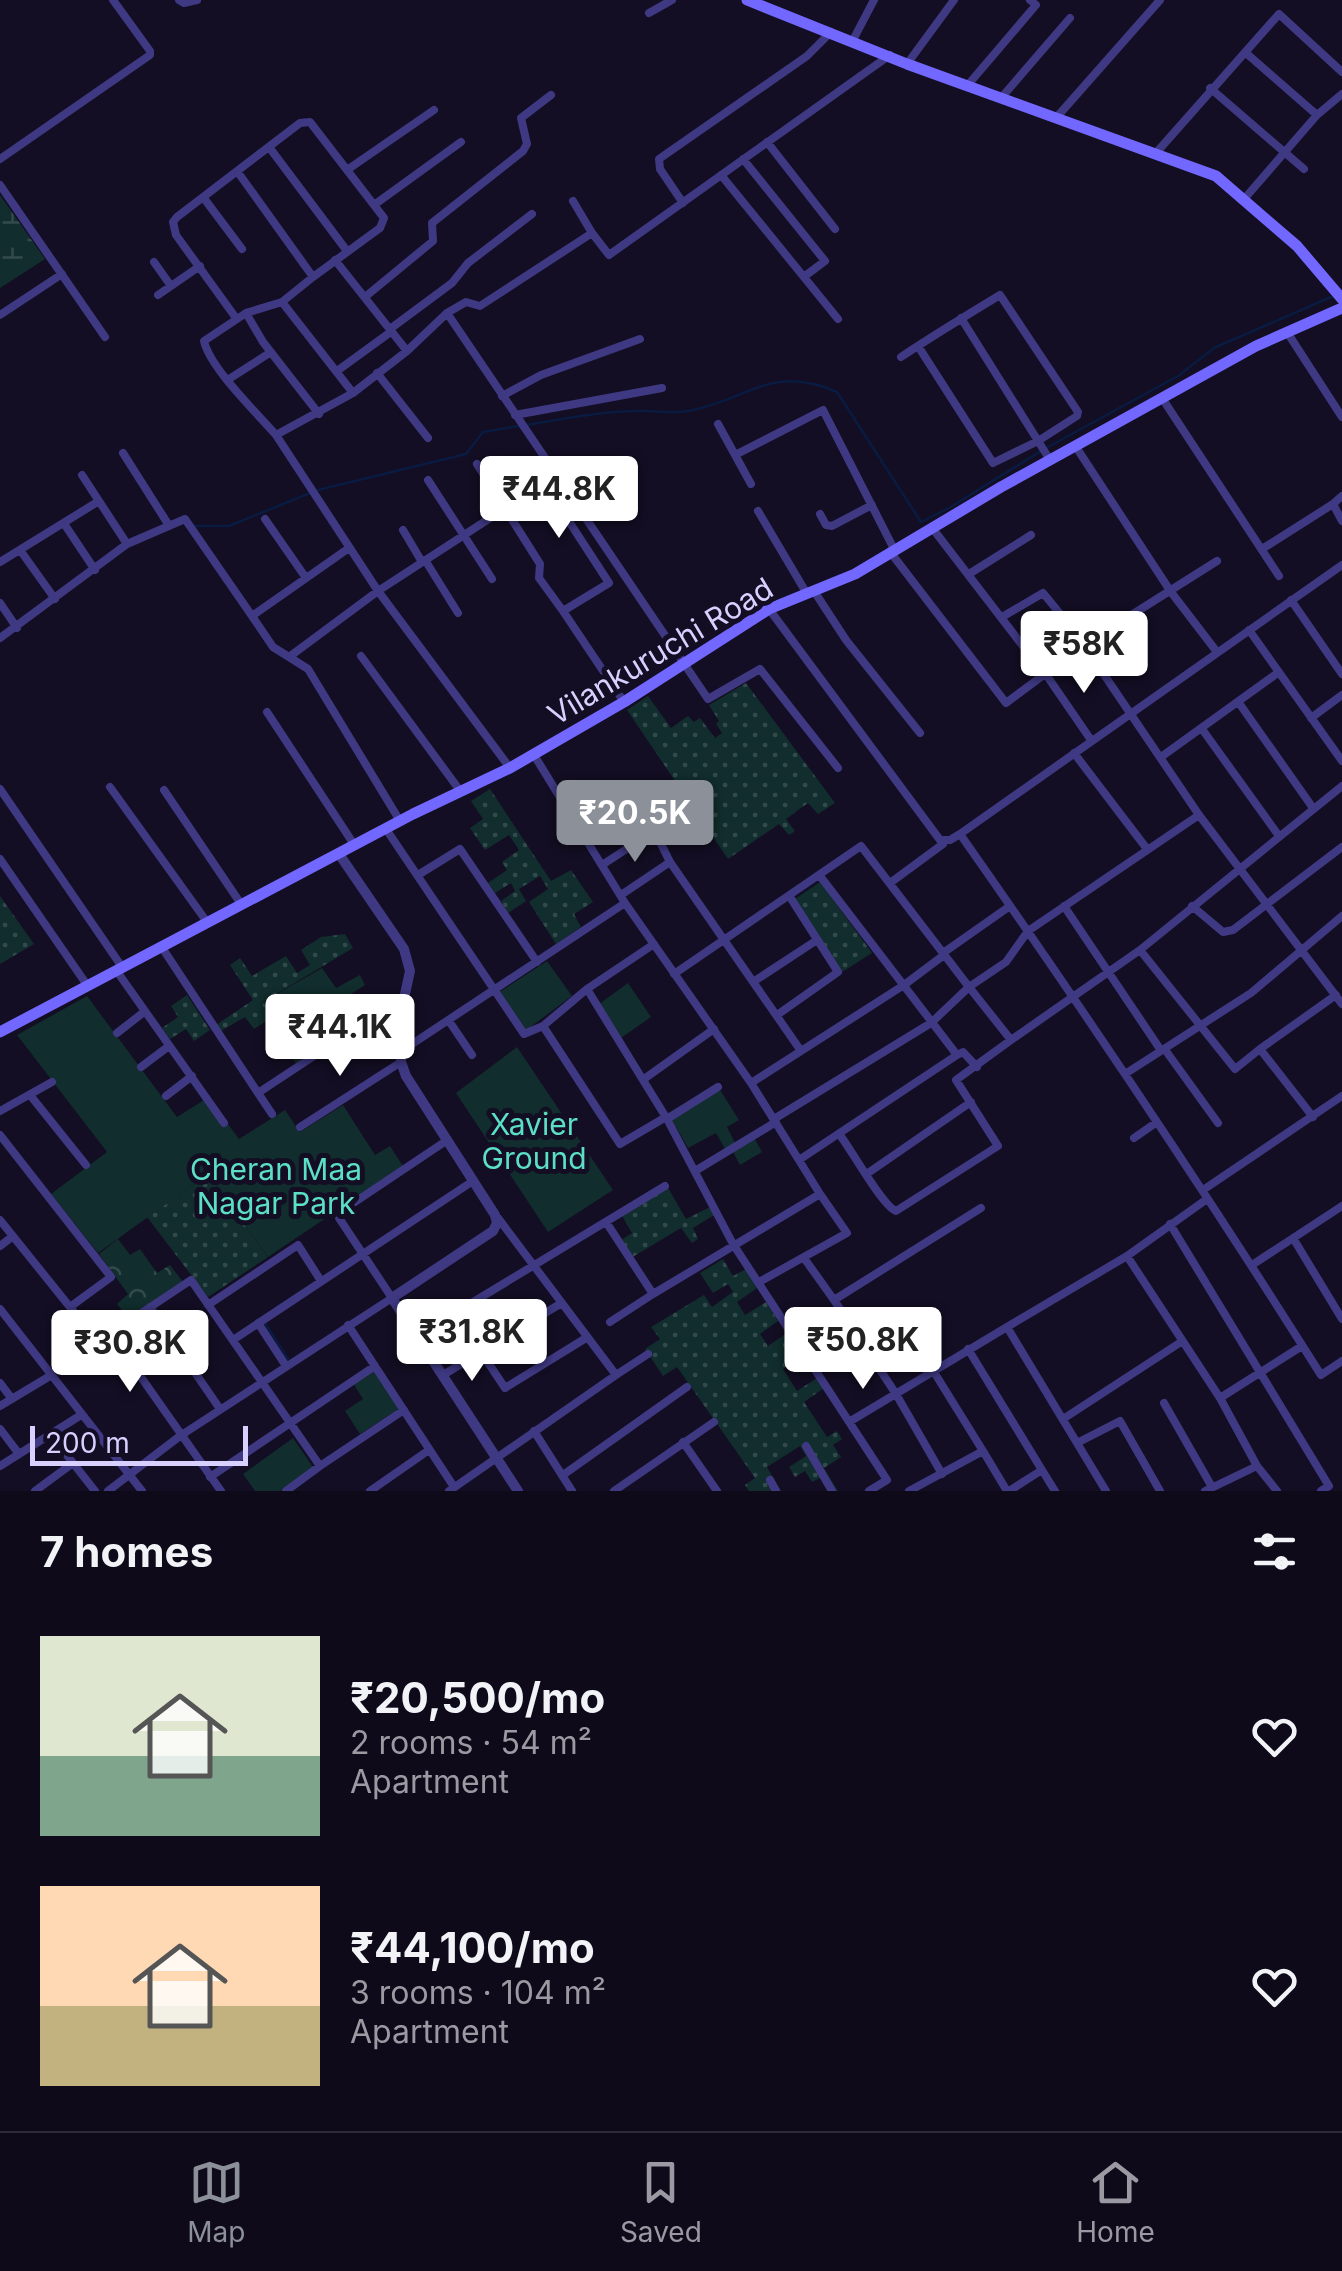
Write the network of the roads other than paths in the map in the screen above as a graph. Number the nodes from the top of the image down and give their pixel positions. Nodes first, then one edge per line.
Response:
1 (130, 0) edge
2 (179, 0) edge
3 (197, 0) edge
4 (672, 0) edge
5 (747, 0) edge
6 (874, 0) edge
7 (954, 0) edge
8 (1160, 0) edge
9 (1036, 2) edge
10 (116, 4) edge
11 (775, 5) edge
12 (649, 13) dead end
13 (1070, 18) dead end
14 (830, 32) junction
15 (854, 40) junction
16 (1246, 54) junction
17 (890, 56) junction
18 (907, 64) junction
19 (1342, 72) edge
20 (967, 86) junction
21 (1210, 88) junction
22 (1342, 94) edge
23 (551, 95) dead end
24 (1001, 98) junction
25 (434, 110) dead end
26 (1317, 115) junction
27 (1056, 118) junction
28 (462, 142) dead end
29 (768, 142) junction
30 (268, 147) junction
31 (1285, 152) junction
32 (1156, 153) junction
33 (0, 159) edge
34 (743, 159) junction
35 (1304, 169) dead end
36 (347, 170) junction
37 (236, 171) junction
38 (720, 175) junction
39 (0, 185) edge
40 (203, 197) junction
41 (1245, 198) junction
42 (573, 201) dead end
43 (683, 202) junction
44 (374, 205) junction
45 (532, 214) dead end
46 (835, 229) dead end
47 (592, 233) junction
48 (242, 249) dead end
49 (346, 251) junction
50 (335, 260) junction
51 (154, 262) dead end
52 (200, 266) junction
53 (62, 274) junction
54 (805, 276) junction
55 (312, 277) junction
56 (171, 286) junction
57 (158, 295) dead end
58 (365, 297) junction
59 (1342, 299) edge
60 (282, 302) junction
61 (1342, 308) edge
62 (246, 312) junction
63 (447, 313) junction
64 (0, 315) edge
65 (236, 318) junction
66 (961, 318) junction
67 (838, 319) dead end
68 (391, 330) junction
69 (1286, 332) junction
70 (106, 336) dead end
71 (640, 339) dead end
72 (918, 346) junction
73 (270, 352) junction
74 (406, 352) junction
75 (902, 357) dead end
76 (337, 371) junction
77 (377, 374) junction
78 (229, 380) junction
79 (662, 388) dead end
80 (353, 393) junction
81 (502, 396) junction
82 (1162, 398) junction
83 (319, 414) junction
84 (1342, 417) edge
85 (520, 422) junction
86 (718, 424) dead end
87 (276, 435) junction
88 (428, 438) dead end
89 (1040, 443) junction
90 (1076, 447) junction
91 (123, 453) dead end
92 (736, 454) junction
93 (1050, 460) junction
94 (477, 464) dead end
95 (82, 474) dead end
96 (428, 480) dead end
97 (751, 484) dead end
98 (1342, 496) edge
99 (100, 502) junction
100 (1333, 504) junction
101 (872, 505) junction
102 (507, 507) junction
103 (758, 511) dead end
104 (820, 514) dead end
105 (266, 518) dead end
106 (1342, 521) edge
107 (65, 524) junction
108 (168, 524) junction
109 (933, 529) junction
110 (403, 530) dead end
111 (1032, 535) dead end
112 (463, 536) junction
113 (127, 544) junction
114 (349, 548) junction
115 (20, 550) junction
116 (1262, 550) junction
117 (892, 552) junction
118 (424, 561) junction
119 (1217, 561) dead end
120 (0, 562) edge
121 (1342, 564) edge
122 (95, 570) junction
123 (969, 574) junction
124 (1279, 576) dead end
125 (306, 578) junction
126 (492, 579) dead end
127 (378, 591) junction
128 (811, 592) junction
129 (1171, 592) junction
130 (55, 599) junction
131 (1292, 600) junction
132 (0, 603) edge
133 (769, 609) junction
134 (563, 612) junction
135 (458, 613) dead end
136 (252, 616) junction
137 (1002, 617) junction
138 (1071, 627) dead end
139 (16, 628) junction
140 (1249, 630) junction
141 (0, 638) edge
142 (1084, 645) junction
143 (1026, 650) dead end
144 (1217, 652) junction
145 (362, 656) dead end
146 (289, 658) junction
147 (683, 664) junction
148 (1279, 672) junction
149 (1045, 674) junction
150 (1342, 674) edge
151 (1342, 695) edge
152 (624, 702) junction
153 (1239, 703) junction
154 (1132, 711) junction
155 (268, 712) dead end
156 (1312, 718) junction
157 (1202, 729) junction
158 (920, 733) dead end
159 (1091, 740) junction
160 (1074, 752) junction
161 (534, 756) junction
162 (1161, 757) junction
163 (1342, 761) edge
164 (510, 768) junction
165 (838, 768) dead end
166 (1342, 786) edge
167 (110, 787) dead end
168 (0, 789) edge
169 (164, 790) dead end
170 (460, 792) junction
171 (1313, 808) junction
172 (1199, 815) junction
173 (400, 821) junction
174 (386, 829) junction
175 (960, 834) junction
176 (1279, 836) junction
177 (943, 844) junction
178 (355, 846) junction
179 (1342, 848) edge
180 (1147, 850) junction
181 (339, 854) junction
182 (0, 859) edge
183 (670, 862) junction
184 (602, 864) junction
185 (1240, 867) junction
186 (418, 874) junction
187 (820, 876) junction
188 (890, 883) junction
189 (790, 896) junction
190 (623, 899) junction
191 (241, 904) junction
192 (1010, 906) junction
193 (1064, 906) junction
194 (1192, 906) junction
195 (1268, 907) junction
196 (1342, 916) edge
197 (207, 922) junction
198 (1028, 932) junction
199 (725, 940) junction
200 (817, 940) junction
201 (654, 944) junction
202 (161, 946) junction
203 (1300, 948) junction
204 (1140, 950) junction
205 (943, 954) junction
206 (537, 962) junction
207 (119, 968) junction
208 (1110, 972) junction
209 (674, 974) junction
210 (753, 982) junction
211 (86, 985) junction
212 (904, 985) junction
213 (587, 988) junction
214 (969, 988) junction
215 (493, 992) junction
216 (1336, 996) junction
217 (1076, 998) junction
218 (1342, 1004) edge
219 (401, 1006) junction
220 (144, 1012) junction
221 (777, 1015) junction
222 (448, 1021) junction
223 (931, 1023) junction
224 (543, 1026) junction
225 (1199, 1028) junction
226 (714, 1029) junction
227 (0, 1032) edge
228 (118, 1032) dead end
229 (1011, 1040) junction
230 (169, 1046) junction
231 (1260, 1049) junction
232 (1160, 1050) junction
233 (802, 1052) junction
234 (472, 1055) dead end
235 (957, 1055) junction
236 (400, 1057) junction
237 (976, 1066) junction
238 (141, 1068) dead end
239 (1125, 1074) junction
240 (192, 1076) junction
241 (644, 1078) junction
242 (52, 1082) dead end
243 (751, 1083) junction
244 (718, 1087) dead end
245 (258, 1093) junction
246 (30, 1094) junction
247 (166, 1096) dead end
248 (1342, 1096) edge
249 (970, 1102) junction
250 (0, 1111) edge
251 (272, 1114) dead end
252 (1313, 1117) junction
253 (666, 1118) junction
254 (775, 1121) junction
255 (224, 1122) dead end
256 (1157, 1122) junction
257 (1218, 1123) dead end
258 (300, 1128) dead end
259 (0, 1135) edge
260 (840, 1135) junction
261 (1134, 1138) dead end
262 (446, 1142) junction
263 (799, 1160) junction
264 (86, 1166) dead end
265 (695, 1171) junction
266 (868, 1174) junction
267 (473, 1181) junction
268 (665, 1186) dead end
269 (820, 1194) junction
270 (1205, 1195) junction
271 (1342, 1206) edge
272 (981, 1208) dead end
273 (495, 1215) junction
274 (0, 1220) edge
275 (606, 1222) junction
276 (1170, 1224) junction
277 (13, 1236) junction
278 (1293, 1238) junction
279 (733, 1244) junction
280 (0, 1246) edge
281 (362, 1254) junction
282 (1126, 1256) junction
283 (804, 1258) junction
284 (1252, 1265) junction
285 (532, 1266) junction
286 (321, 1281) junction
287 (758, 1282) junction
288 (654, 1294) junction
289 (392, 1298) junction
290 (834, 1300) junction
291 (560, 1304) junction
292 (208, 1305) junction
293 (70, 1308) junction
294 (150, 1308) junction
295 (0, 1309) edge
296 (1342, 1319) edge
297 (610, 1322) dead end
298 (258, 1324) junction
299 (348, 1325) junction
300 (1007, 1327) junction
301 (110, 1333) junction
302 (586, 1338) junction
303 (233, 1340) junction
304 (1182, 1342) junction
305 (1302, 1346) junction
306 (968, 1350) junction
307 (481, 1352) junction
308 (648, 1354) dead end
309 (1342, 1361) edge
310 (286, 1366) junction
311 (375, 1366) junction
312 (934, 1372) junction
313 (1259, 1374) junction
314 (50, 1376) junction
315 (443, 1376) junction
316 (616, 1376) junction
317 (262, 1382) junction
318 (0, 1384) edge
319 (687, 1387) dead end
320 (896, 1394) junction
321 (1220, 1398) junction
322 (12, 1399) junction
323 (1164, 1404) dead end
324 (0, 1406) edge
325 (220, 1409) junction
326 (404, 1410) junction
327 (81, 1415) junction
328 (1063, 1419) junction
329 (290, 1422) junction
330 (714, 1422) dead end
331 (849, 1422) junction
332 (0, 1429) edge
333 (534, 1431) junction
334 (51, 1435) junction
335 (180, 1436) junction
336 (683, 1442) junction
337 (1077, 1442) junction
338 (806, 1446) dead end
339 (430, 1450) junction
340 (982, 1451) junction
341 (19, 1454) junction
342 (496, 1459) junction
343 (73, 1463) junction
344 (0, 1466) edge
345 (320, 1466) junction
346 (1257, 1466) junction
347 (1042, 1470) junction
348 (130, 1474) junction
349 (942, 1474) junction
350 (563, 1475) junction
351 (210, 1477) junction
352 (770, 1480) dead end
353 (887, 1480) junction
354 (451, 1489) edge
355 (1208, 1489) edge
356 (618, 1490) edge
357 (36, 1491) edge
358 (96, 1491) edge
359 (108, 1491) edge
360 (142, 1491) edge
361 (221, 1491) edge
362 (286, 1491) edge
363 (370, 1491) edge
364 (518, 1491) edge
365 (572, 1491) edge
366 (717, 1491) edge
367 (776, 1491) edge
368 (832, 1491) edge
369 (869, 1491) edge
370 (896, 1491) edge
371 (909, 1491) edge
372 (1008, 1491) edge
373 (1055, 1491) edge
374 (1106, 1491) edge
375 (1160, 1491) edge
376 (1277, 1491) edge
377 (1322, 1491) edge

1 - 10 street
2 - 3 street
4 - 12 street
5 - 11 main road
6 - 15 street
7 - 18 street
8 - 27 street
9 - 20 street
10 - 33 street
11 - 14 main road
13 - 24 street
14 - 15 main road
14 - 43 street
15 - 17 main road
16 - 19 street
16 - 21 street
16 - 26 street
17 - 18 main road
17 - 29 street
18 - 20 main road
20 - 24 main road
21 - 31 street
21 - 32 street
22 - 26 street
23 - 58 street
24 - 27 main road
25 - 36 street
26 - 31 street
27 - 32 main road
28 - 44 street
29 - 34 street
29 - 46 street
30 - 36 street
30 - 37 street
30 - 49 street
31 - 35 street
31 - 41 street
32 - 41 main road
34 - 38 street
34 - 54 street
36 - 44 street
37 - 40 street
37 - 55 street
38 - 43 street
38 - 54 street
39 - 53 street
40 - 48 street
40 - 52 street
41 - 59 main road
42 - 47 street
43 - 47 street
44 - 49 street
45 - 68 street
47 - 63 street
49 - 50 street
50 - 55 street
50 - 58 street
51 - 56 street
52 - 56 street
52 - 65 street
53 - 64 street
53 - 70 street
54 - 67 street
55 - 60 street
56 - 57 street
58 - 68 street
60 - 62 street
60 - 76 street
61 - 69 main road, Vilankuruchi Road
62 - 65 street
62 - 73 street
63 - 74 street
63 - 81 street
65 - 78 street
66 - 72 street
66 - 89 street
66 - 89 street
68 - 74 street
68 - 76 street
69 - 82 main road, Vilankuruchi Road
69 - 84 street
71 - 81 street
72 - 75 street
72 - 89 street
73 - 78 street
73 - 83 street
74 - 77 street
76 - 80 street
77 - 80 street
77 - 88 street
78 - 87 street
79 - 85 street
80 - 83 street
81 - 85 street
82 - 90 main road, Vilankuruchi Road
82 - 116 street
83 - 87 street
85 - 147 street
86 - 92 street
87 - 114 street
89 - 93 street
90 - 93 main road, Vilankuruchi Road
90 - 129 street
91 - 108 street
92 - 97 street
92 - 101 street
93 - 109 main road, Vilankuruchi Road
94 - 102 street
95 - 99 street
96 - 112 street
98 - 100 street
99 - 107 street
99 - 113 street
100 - 106 street
100 - 116 street
101 - 104 street
101 - 117 street
102 - 112 street
102 - 134 street
102 - 134 street
103 - 128 street
105 - 125 street
107 - 115 street
107 - 122 street
108 - 113 street
108 - 136 street
109 - 117 main road, Vilankuruchi Road
109 - 123 street
110 - 118 street
111 - 123 street
112 - 118 street
112 - 126 street
113 - 122 street
114 - 125 street
114 - 127 street
115 - 120 street
115 - 130 street
116 - 124 street
117 - 128 main road, Vilankuruchi Road
117 - 149 street
118 - 127 street
118 - 135 street
119 - 129 street
121 - 131 street
122 - 130 street
123 - 137 street
125 - 136 street
127 - 146 street
127 - 164 street
128 - 133 main road, Vilankuruchi Road
128 - 158 street
129 - 142 street
129 - 144 street
130 - 139 street
131 - 140 street
131 - 150 street
132 - 139 street
133 - 147 main road, Vilankuruchi Road
133 - 177 street
134 - 152 street
136 - 146 street
137 - 138 street
137 - 143 street
139 - 141 street
140 - 144 street
140 - 148 street
142 - 149 street
142 - 154 street
144 - 154 street
145 - 170 street
146 - 173 street
147 - 152 main road, Vilankuruchi Road
147 - 165 street
148 - 153 street
148 - 156 street
149 - 159 street
151 - 156 street
152 - 161 main road, Vilankuruchi Road
153 - 157 street
153 - 171 street
154 - 159 street
154 - 162 street
155 - 178 street
156 - 163 street
157 - 162 street
157 - 176 street
159 - 160 street
160 - 175 street
160 - 180 street
161 - 164 main road, Vilankuruchi Road
161 - 184 street
162 - 172 street
164 - 170 main road, Vilankuruchi Road
166 - 171 street
167 - 197 street
168 - 207 street
169 - 191 street
170 - 173 main road, Vilankuruchi Road
171 - 176 street
172 - 180 street
172 - 185 street
173 - 174 main road, Vilankuruchi Road
174 - 178 main road, Vilankuruchi Road
174 - 186 street
175 - 177 street
175 - 192 street
176 - 185 street
177 - 188 street
178 - 181 main road, Vilankuruchi Road
179 - 195 street
180 - 193 street
181 - 191 main road, Vilankuruchi Road
181 - 219 street
182 - 211 street
183 - 184 street
183 - 190 street
183 - 199 street
184 - 190 street
185 - 194 street
185 - 195 street
186 - 206 street
186 - 215 street
187 - 188 street
187 - 189 street
187 - 212 street
188 - 205 street
189 - 199 street
189 - 200 street
190 - 201 street
190 - 206 street
191 - 197 main road, Vilankuruchi Road
192 - 198 street
192 - 205 street
193 - 198 street
193 - 208 street
194 - 195 street
194 - 204 street
195 - 203 street
196 - 203 street
197 - 202 main road, Vilankuruchi Road
198 - 214 street
198 - 217 street
199 - 209 street
199 - 210 street
200 - 210 street
200 - 221 street
201 - 209 street
201 - 213 street
202 - 207 main road, Vilankuruchi Road
202 - 245 street
203 - 216 street
203 - 225 street
204 - 208 street
204 - 225 street
205 - 212 street
205 - 214 street
206 - 215 street
207 - 211 main road, Vilankuruchi Road
207 - 220 street
208 - 217 street
208 - 232 street
209 - 226 street
210 - 221 street
211 - 227 main road, Vilankuruchi Road
212 - 223 street
212 - 233 street
213 - 224 street
213 - 241 street
214 - 223 street
214 - 229 street
215 - 222 street
215 - 224 street
216 - 218 street
216 - 231 street
217 - 229 street
217 - 239 street
219 - 236 street
219 - 245 street
220 - 228 street
220 - 230 street
221 - 233 street
222 - 234 street
222 - 236 street
223 - 235 street
223 - 254 street
224 - 253 street
225 - 231 street
225 - 232 street
226 - 241 street
226 - 243 street
229 - 237 street
230 - 238 street
230 - 240 street
231 - 252 street
232 - 239 street
232 - 257 street
233 - 243 street
235 - 237 street
235 - 260 street
236 - 258 street
236 - 262 street
237 - 249 street
239 - 256 street
240 - 247 street
240 - 255 street
241 - 253 street
242 - 246 street
243 - 254 street
244 - 253 street
245 - 251 street
246 - 250 street
246 - 264 street
248 - 252 street
249 - 266 street
249 - 266 street
252 - 270 street
253 - 265 street
254 - 263 street
254 - 265 street
256 - 261 street
256 - 270 street
259 - 293 street
260 - 263 street
260 - 266 street
262 - 267 street
262 - 281 street
263 - 269 street
265 - 279 street
267 - 273 street
267 - 281 street
268 - 275 street
269 - 279 street
269 - 283 street
270 - 276 street
270 - 284 street
271 - 278 street
272 - 290 street
273 - 285 street
273 - 289 street
274 - 277 street
275 - 285 street
275 - 288 street
276 - 282 street
276 - 313 street
277 - 280 street
277 - 293 street
278 - 284 street
278 - 296 street
279 - 287 street
279 - 288 street
281 - 286 street
281 - 289 street
282 - 300 street
282 - 304 street
283 - 287 street
283 - 290 street
284 - 305 street
285 - 291 street
285 - 307 street
286 - 292 street
286 - 298 street
287 - 331 street
288 - 297 street
289 - 299 street
289 - 315 street
290 - 320 street
291 - 302 street
291 - 307 street
292 - 294 street
292 - 303 street
293 - 301 street
294 - 301 street
294 - 325 street
295 - 314 street
298 - 303 street
298 - 310 street
299 - 310 street
299 - 311 street
300 - 306 street
300 - 328 street
301 - 335 street
302 - 307 street
302 - 316 street
303 - 317 street
304 - 321 street
304 - 328 street
305 - 309 street
305 - 313 street
306 - 312 street
306 - 347 street
307 - 315 street
308 - 316 street
310 - 317 street
311 - 326 street
311 - 329 street
312 - 320 street
312 - 340 street
313 - 321 street
313 - 377 street
314 - 322 street
314 - 327 street
315 - 342 street
316 - 333 street
317 - 325 street
317 - 329 street
318 - 322 street
319 - 350 street
320 - 331 street
320 - 349 street
321 - 346 street
322 - 324 street
323 - 355 street
325 - 335 street
326 - 339 street
326 - 345 street
327 - 334 street
327 - 348 street
328 - 337 street
329 - 345 street
329 - 351 street
330 - 336 street
331 - 353 street
332 - 341 street
333 - 342 street
333 - 350 street
334 - 341 street
334 - 343 street
335 - 348 street
335 - 351 street
336 - 356 street
336 - 366 street
337 - 374 street
337 - 375 street
338 - 368 street
339 - 354 street
339 - 363 street
340 - 349 street
340 - 372 street
341 - 344 street
342 - 354 street
342 - 364 street
343 - 357 street
343 - 358 street
345 - 362 street
346 - 355 street
346 - 376 street
347 - 372 street
347 - 373 street
348 - 359 street
348 - 360 street
349 - 371 street
350 - 365 street
351 - 361 street
352 - 367 street
353 - 369 street
353 - 370 street

